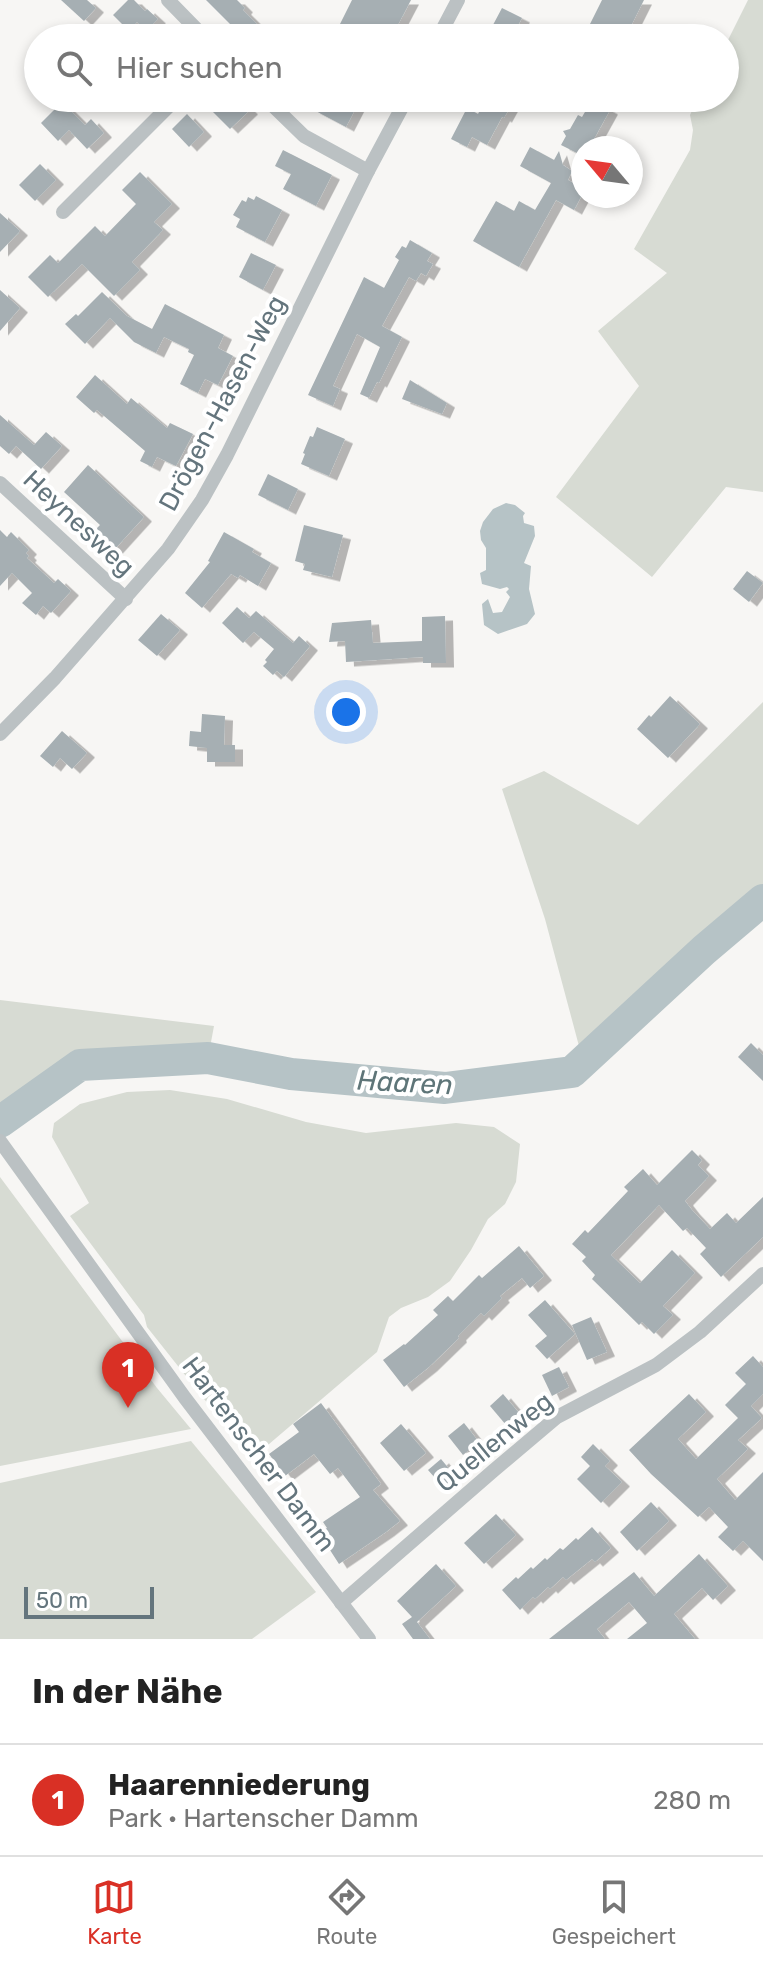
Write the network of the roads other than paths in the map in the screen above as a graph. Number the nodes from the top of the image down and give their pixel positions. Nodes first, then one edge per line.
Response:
1 (168, 0) edge
2 (458, 0) edge
3 (191, 24) edge
4 (445, 24) edge
5 (163, 112) edge
6 (279, 112) edge
7 (400, 112) edge
8 (368, 171) junction
9 (63, 212) dead end
10 (0, 483) edge
11 (126, 599) junction
12 (0, 734) edge
13 (0, 1141) edge
14 (763, 1274) edge
15 (341, 1603) junction
16 (369, 1639) edge

1 - 3 street
2 - 4 street
5 - 9 street
6 - 8 street
7 - 8 street, Drögen-Hasen-Weg
8 - 11 street, Drögen-Hasen-Weg
10 - 11 street, Heynesweg
11 - 12 street, Drögen-Hasen-Weg
13 - 15 street, Hartenscher Damm
14 - 15 street, Quellenweg
15 - 16 street, Hartenscher Damm

